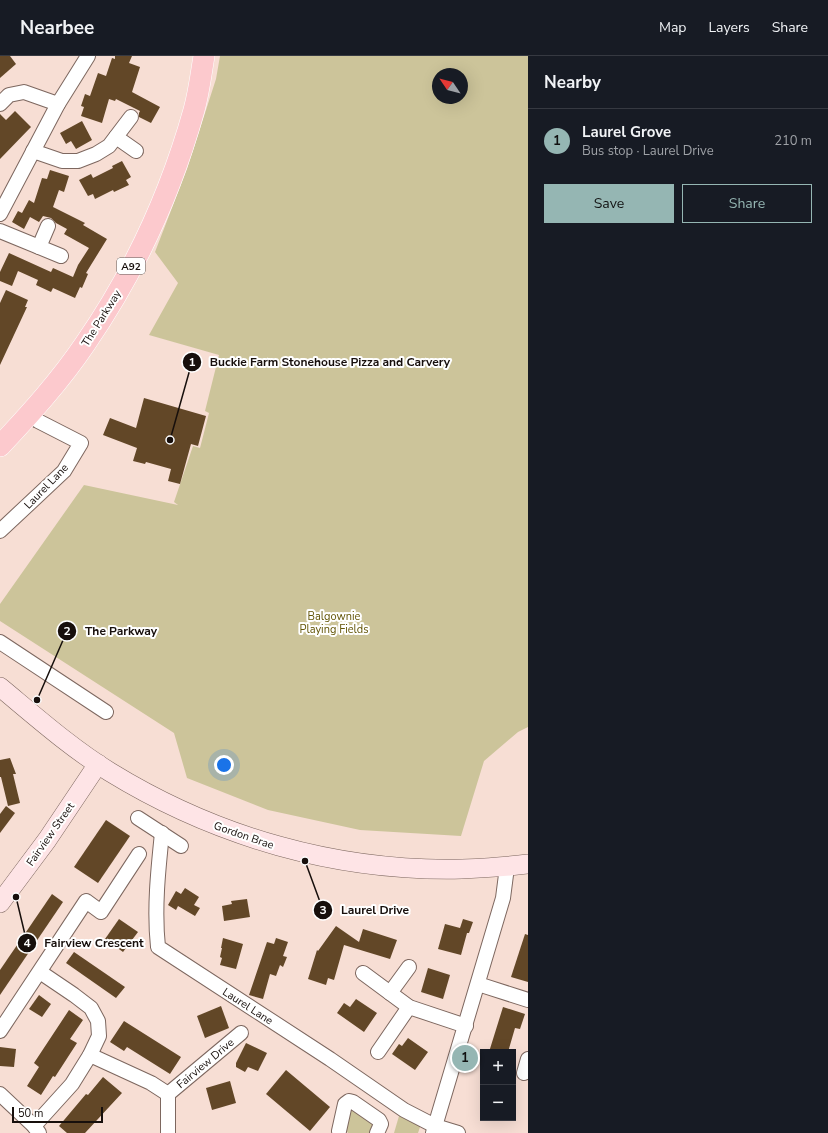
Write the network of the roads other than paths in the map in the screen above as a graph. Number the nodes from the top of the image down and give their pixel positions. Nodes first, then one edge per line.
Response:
1 (88, 56) edge
2 (204, 56) edge
3 (0, 104) edge
4 (58, 104) junction
5 (131, 117) dead end
6 (116, 137) junction
7 (136, 151) dead end
8 (33, 152) junction
9 (0, 214) edge
10 (48, 226) dead end
11 (0, 232) edge
12 (39, 247) junction
13 (61, 256) dead end
14 (30, 415) junction
15 (0, 446) edge
16 (0, 531) edge
17 (0, 642) edge
18 (0, 687) edge
19 (106, 712) dead end
20 (98, 764) junction
21 (138, 818) dead end
22 (162, 834) junction
23 (181, 846) dead end
24 (139, 854) dead end
25 (528, 864) edge
26 (507, 867) junction
27 (0, 903) edge
28 (409, 967) dead end
29 (40, 972) junction
30 (364, 973) dead end
31 (478, 984) junction
32 (390, 993) junction
33 (528, 1000) edge
34 (409, 1007) junction
35 (466, 1026) junction
36 (0, 1031) edge
37 (241, 1033) dead end
38 (378, 1052) dead end
39 (90, 1056) junction
40 (528, 1059) edge
41 (524, 1074) dead end
42 (0, 1094) edge
43 (168, 1094) junction
44 (37, 1130) edge
45 (434, 1130) edge
46 (338, 1132) edge
47 (168, 1133) edge
48 (377, 1133) edge
49 (458, 1133) edge

1 - 4 street
2 - 14 main road, The Parkway / A92
3 - 4 street
4 - 8 street
5 - 6 street
6 - 7 street
6 - 8 street
8 - 9 street
10 - 12 street
11 - 12 street
12 - 13 street
14 - 15 main road, The Parkway / A92
14 - 16 street, Laurel Lane
17 - 19 street
18 - 20 main road, Gordon Brae
20 - 26 main road, Gordon Brae
20 - 27 main road, Fairview Street
21 - 22 street
22 - 23 street
22 - 45 street, Laurel Lane
24 - 29 street
25 - 26 main road, Gordon Brae
26 - 31 street
28 - 32 street
29 - 36 street
29 - 39 street
30 - 32 street
31 - 33 street
31 - 35 street
32 - 34 street
34 - 35 street
34 - 38 street
35 - 45 street
37 - 43 street, Fairview Drive
39 - 43 street, Fairview Drive
39 - 44 street
40 - 41 street
42 - 44 street
43 - 47 street, Fairview Drive
45 - 49 street
46 - 48 street

